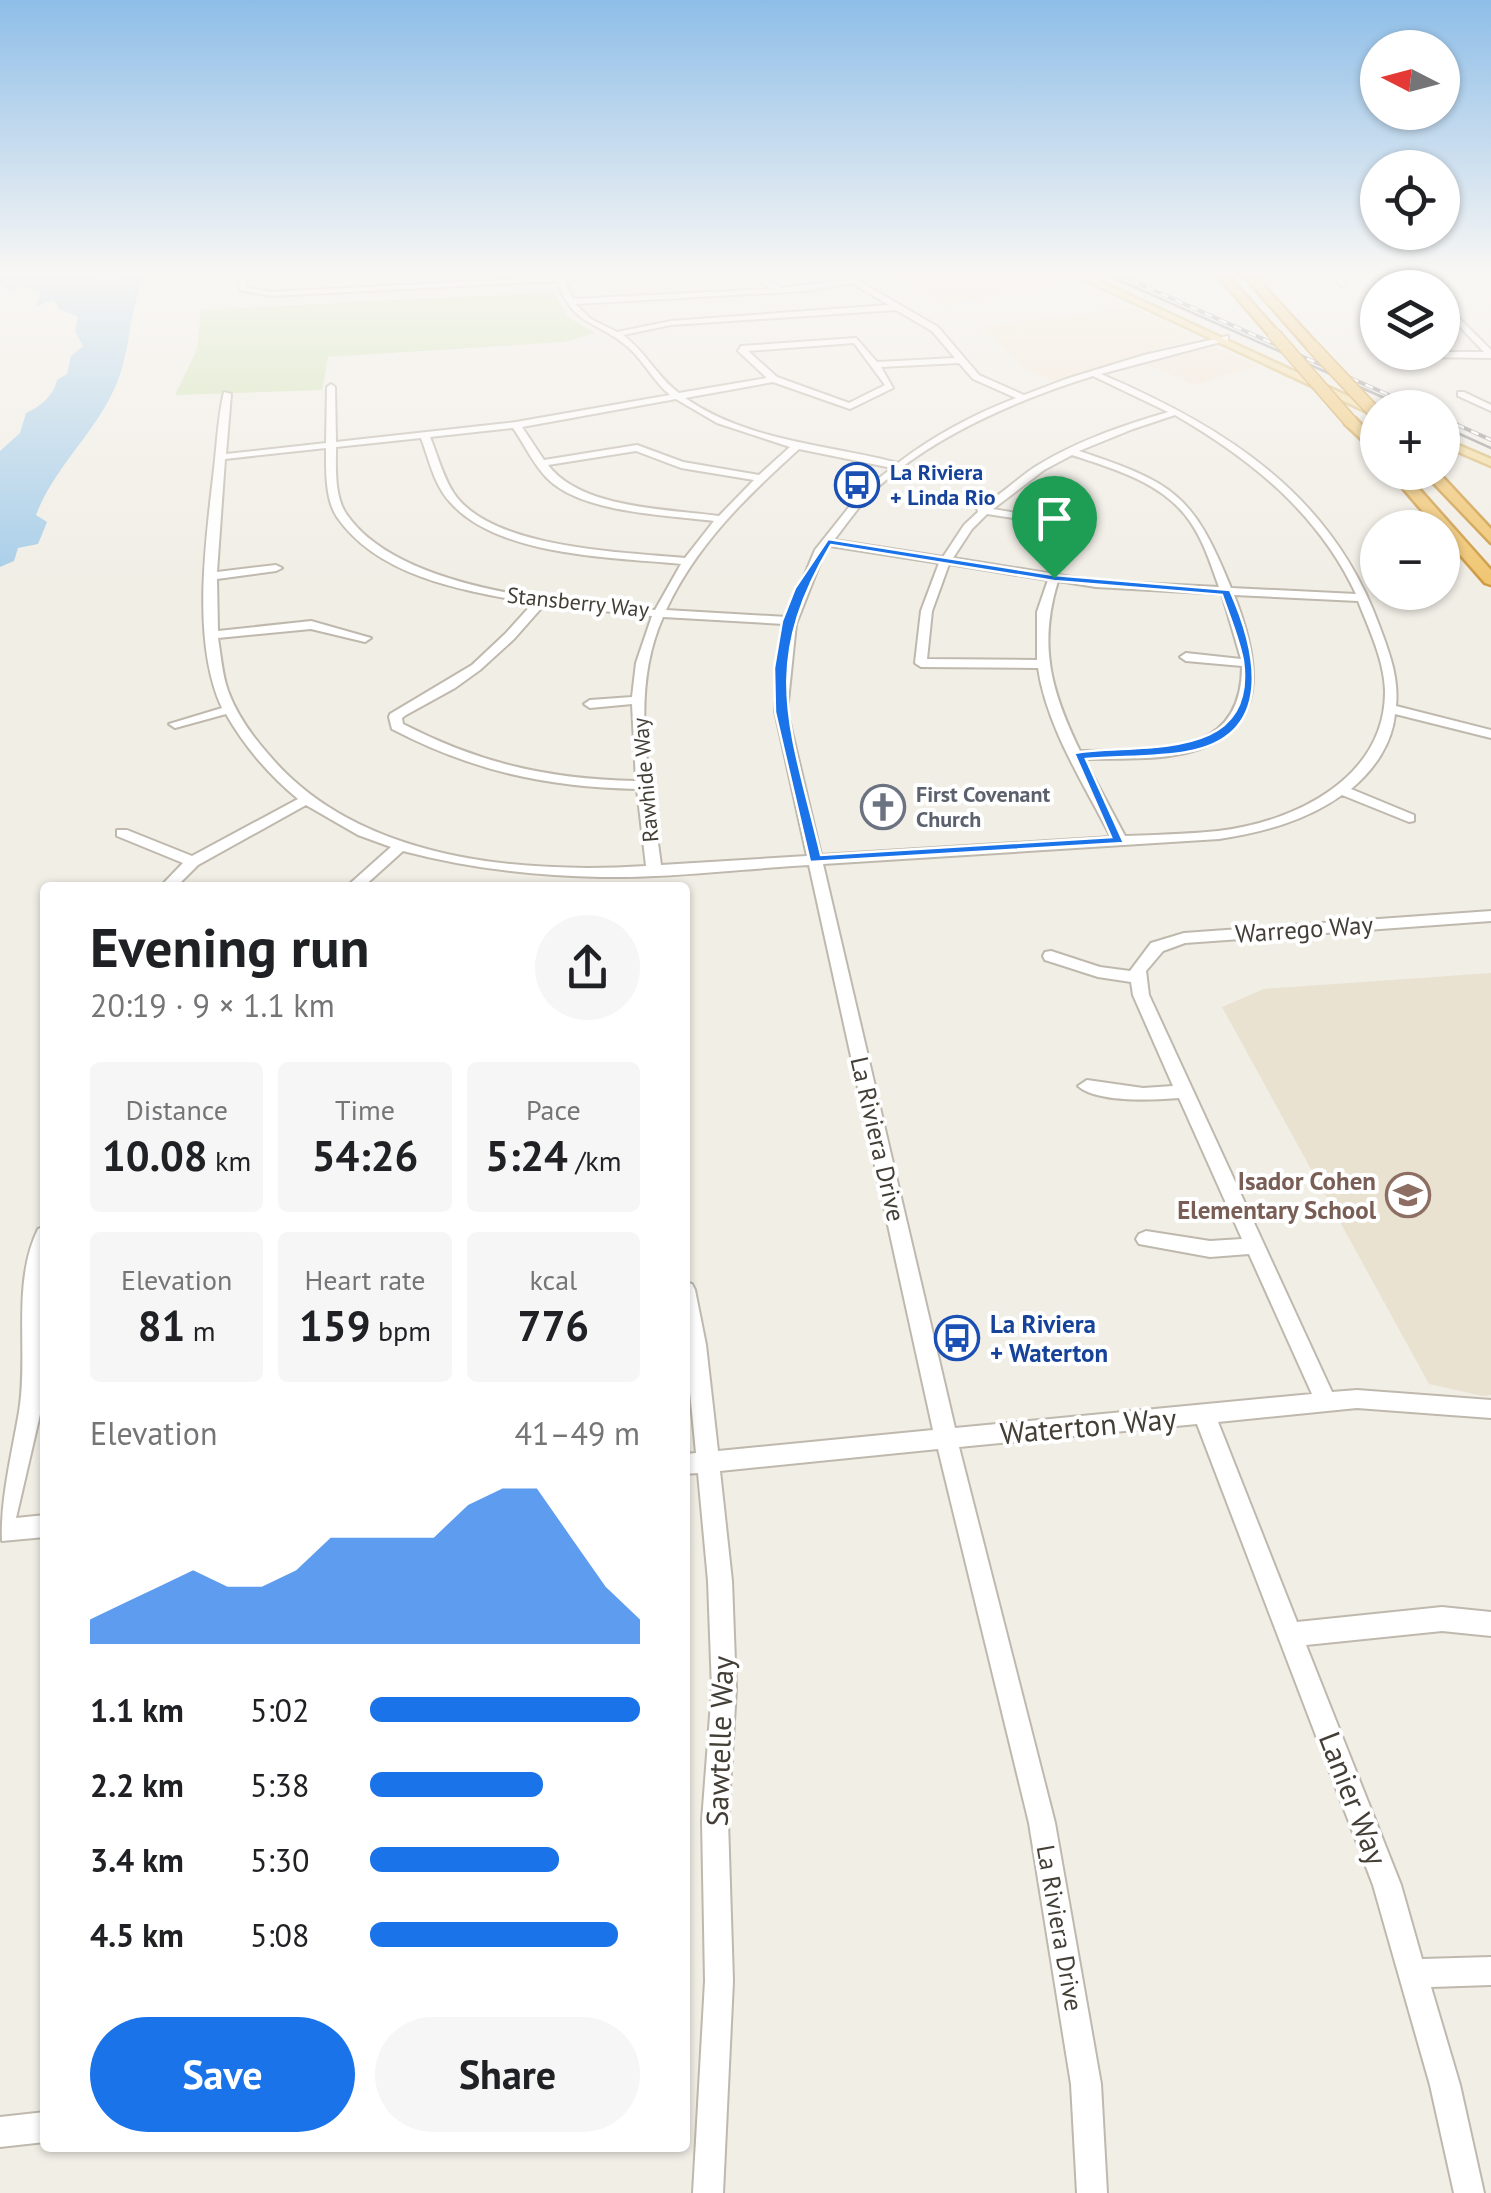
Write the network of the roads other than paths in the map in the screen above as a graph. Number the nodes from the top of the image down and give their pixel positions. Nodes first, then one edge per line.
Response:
1 (659, 376) edge
2 (770, 376) edge
3 (884, 376) edge
4 (975, 376) edge
5 (1091, 376) edge
6 (1099, 376) edge
7 (1298, 376) edge
8 (1307, 376) edge
9 (1311, 376) edge
10 (1341, 376) edge
11 (774, 380) junction
12 (331, 386) dead end
13 (1491, 393) edge
14 (227, 394) dead end
15 (1360, 396) edge
16 (1021, 397) junction
17 (679, 398) junction
18 (1360, 399) edge
19 (1360, 406) edge
20 (1491, 408) edge
21 (1176, 412) junction
22 (516, 425) junction
23 (1360, 432) edge
24 (425, 437) junction
25 (798, 445) junction
26 (334, 447) junction
27 (1460, 448) edge
28 (1070, 451) junction
29 (221, 457) junction
30 (544, 462) junction
31 (1491, 463) edge
32 (894, 465) junction
33 (760, 478) junction
34 (1412, 490) edge
35 (1447, 490) edge
36 (981, 510) junction
37 (720, 519) junction
38 (1074, 526) dead end
39 (1491, 538) edge
40 (828, 542) junction
41 (949, 560) junction
42 (686, 561) junction
43 (276, 568) dead end
44 (214, 576) junction
45 (1054, 578) junction
46 (1491, 580) edge
47 (1360, 591) edge
48 (1227, 592) junction
49 (1360, 598) edge
50 (540, 602) junction
51 (1368, 610) edge
52 (662, 611) junction
53 (788, 621) junction
54 (213, 635) junction
55 (366, 638) dead end
56 (1186, 657) dead end
57 (1248, 662) junction
58 (1042, 664) junction
59 (638, 700) junction
60 (590, 704) dead end
61 (1390, 709) junction
62 (228, 710) junction
63 (175, 724) dead end
64 (1491, 734) edge
65 (1078, 756) junction
66 (644, 785) junction
67 (1342, 790) junction
68 (304, 802) junction
69 (1408, 818) dead end
70 (122, 834) dead end
71 (1120, 840) junction
72 (400, 846) junction
73 (815, 859) junction
74 (193, 862) junction
75 (654, 871) junction
76 (172, 882) edge
77 (359, 882) edge
78 (1491, 916) edge
79 (1051, 956) dead end
80 (1137, 977) junction
81 (1087, 1086) dead end
82 (1185, 1092) junction
83 (1146, 1239) dead end
84 (1255, 1246) junction
85 (40, 1250) edge
86 (690, 1368) edge
87 (1326, 1402) junction
88 (1491, 1410) edge
89 (1204, 1414) junction
90 (946, 1438) junction
91 (696, 1462) edge
92 (40, 1526) edge
93 (2, 1530) edge
94 (1491, 1624) edge
95 (1291, 1635) junction
96 (1491, 1972) edge
97 (1415, 1973) junction
98 (40, 2128) edge
99 (0, 2132) edge
100 (708, 2193) edge
101 (1092, 2193) edge
102 (1470, 2193) edge

1 - 17 street
2 - 11 street
3 - 11 street
4 - 16 street
5 - 16 street, La Riviera Drive
6 - 21 street
7 - 19 main road
8 - 18 main road
9 - 23 highway, bridge
10 - 15 highway, bridge
11 - 17 street
12 - 26 street, Stansberry Way
13 - 20 street
14 - 29 street
16 - 32 street, La Riviera Drive
17 - 22 street
17 - 25 street
21 - 28 street
21 - 47 street
22 - 24 street
22 - 30 street
24 - 26 street
24 - 42 street
25 - 32 street
25 - 33 street, Rawhide Way
26 - 29 street
26 - 50 street, Stansberry Way
27 - 31 main road
28 - 36 street
28 - 48 street
29 - 44 street
30 - 33 street
30 - 37 street
32 - 40 street, La Riviera Drive
33 - 37 street, Rawhide Way
34 - 46 highway
35 - 39 highway
36 - 38 street
36 - 41 street
37 - 42 street, Rawhide Way
40 - 41 street
40 - 53 street, La Riviera Drive
41 - 45 street
41 - 58 street
42 - 52 street, Rawhide Way
43 - 44 street
44 - 54 street
45 - 48 street
45 - 58 street
48 - 49 street
48 - 57 street
50 - 52 street, Stansberry Way
50 - 66 street
51 - 61 street
52 - 53 street, Stansberry Way
52 - 59 street, Rawhide Way
53 - 73 street, La Riviera Drive
54 - 55 street
54 - 62 street
56 - 57 street
57 - 65 street
58 - 65 street
59 - 60 street
59 - 66 street, Rawhide Way
61 - 64 street
61 - 67 street
62 - 63 street
62 - 68 street
65 - 71 street
66 - 75 street, Rawhide Way
67 - 69 street
67 - 71 street
68 - 72 street
68 - 74 street
70 - 74 street
71 - 73 street
72 - 75 street
72 - 77 street
73 - 75 street
73 - 90 street, La Riviera Drive
74 - 76 street
78 - 80 street, Warrego Way
79 - 80 street
80 - 82 street
81 - 82 street
82 - 84 street
83 - 84 street
84 - 87 street
85 - 93 street
86 - 91 street, Sawtelle Way
87 - 88 street, Waterton Way
87 - 89 street, Waterton Way
89 - 90 street, Waterton Way
89 - 95 street, Lanier Way
90 - 91 street, Waterton Way
90 - 101 street, La Riviera Drive
91 - 100 street, Sawtelle Way
92 - 93 street
94 - 95 street
95 - 97 street, Lanier Way
96 - 97 street
97 - 102 street, Lanier Way
98 - 99 street

